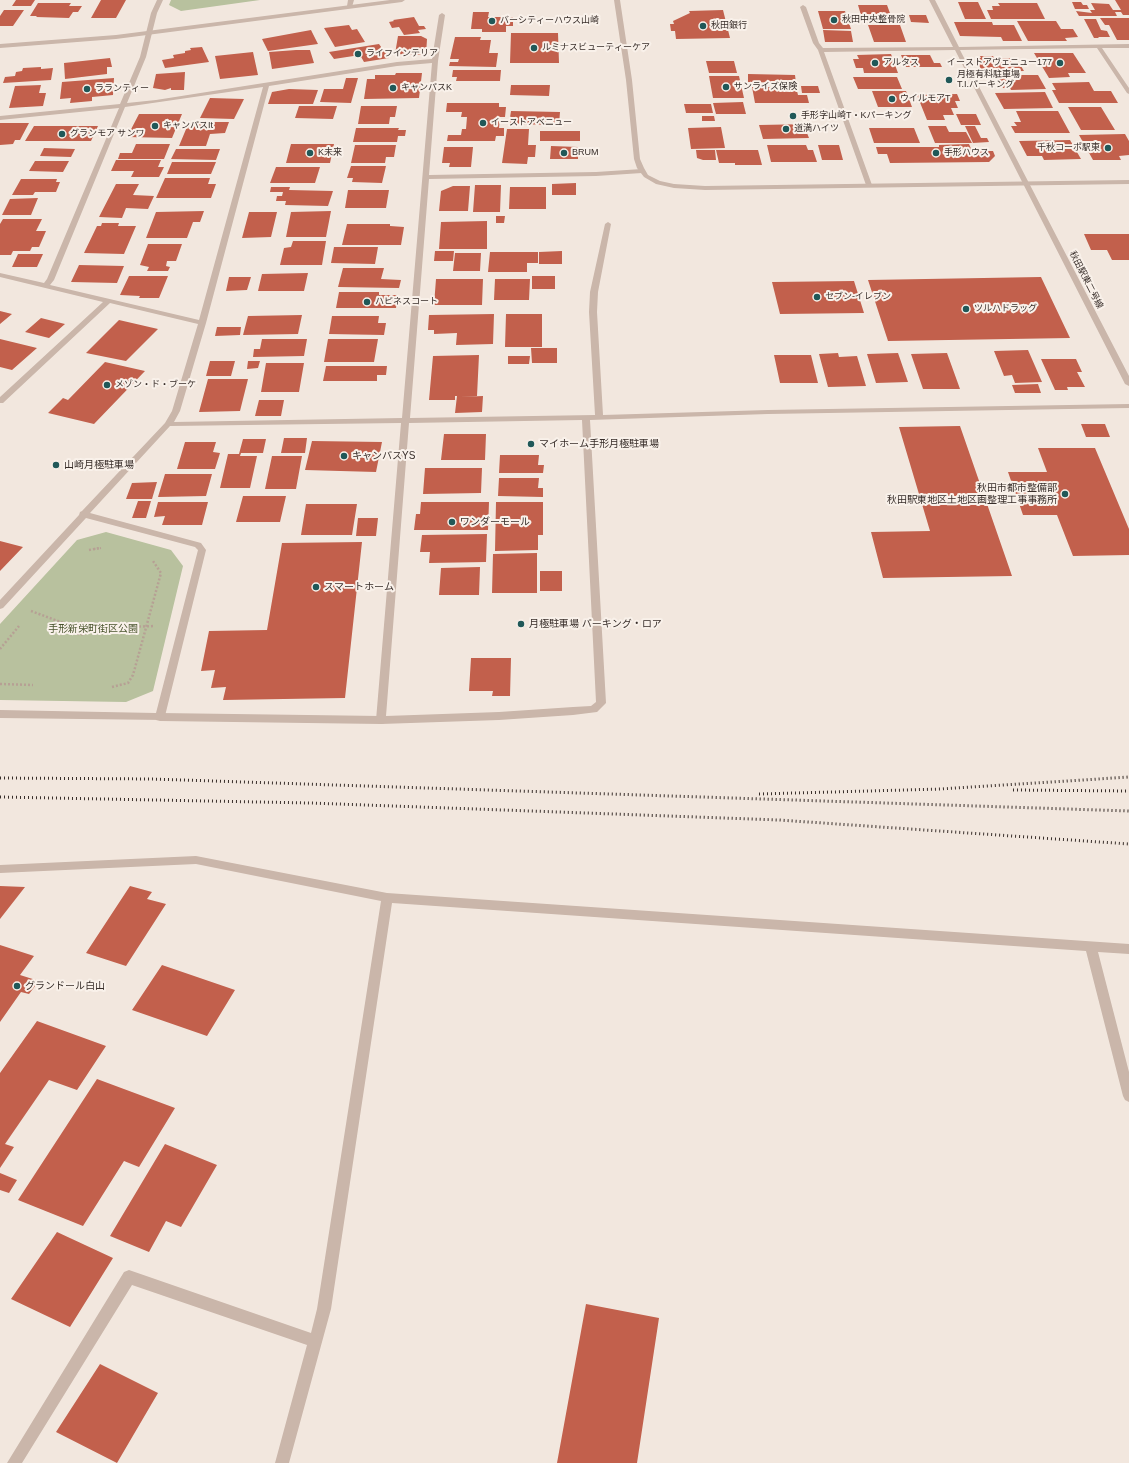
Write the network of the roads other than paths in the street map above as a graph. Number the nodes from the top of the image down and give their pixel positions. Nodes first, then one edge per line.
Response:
1 (160, 0) edge
2 (402, 0) edge
3 (617, 0) edge
4 (932, 0) edge
5 (350, 3) edge
6 (803, 7) dead end
7 (442, 15) dead end
8 (150, 33) junction
9 (0, 46) edge
10 (1129, 46) edge
11 (1099, 47) junction
12 (956, 48) junction
13 (821, 50) junction
14 (434, 61) junction
15 (266, 85) junction
16 (1129, 92) edge
17 (123, 106) junction
18 (0, 118) edge
19 (642, 171) junction
20 (425, 177) junction
21 (1129, 182) edge
22 (1027, 184) junction
23 (869, 185) junction
24 (608, 224) dead end
25 (0, 275) edge
26 (45, 286) junction
27 (107, 302) junction
28 (202, 323) junction
29 (1129, 384) edge
30 (0, 401) edge
31 (1129, 406) edge
32 (599, 417) junction
33 (586, 418) junction
34 (406, 420) junction
35 (168, 424) junction
36 (83, 514) junction
37 (0, 606) edge
38 (0, 714) edge
39 (160, 717) junction
40 (381, 720) junction
41 (0, 869) edge
42 (387, 898) junction
43 (1092, 948) junction
44 (1129, 949) edge
45 (1129, 1096) edge
46 (315, 1341) junction
47 (14, 1463) edge
48 (282, 1463) edge

1 - 8 street
2 - 5 street
3 - 19 street
4 - 12 street, 秋田駅東二号線
5 - 8 street
6 - 13 street
7 - 14 street
8 - 9 street
8 - 17 street
10 - 11 street
11 - 12 street
11 - 16 street
12 - 13 street
12 - 22 street, 秋田駅東二号線
13 - 23 street
14 - 15 street
14 - 20 street
15 - 17 street
15 - 28 street
17 - 18 street
17 - 26 street
19 - 20 street
19 - 23 street
20 - 34 street
21 - 22 street
22 - 23 street
22 - 29 street, 秋田駅東二号線
24 - 32 street
25 - 26 street
26 - 27 street
27 - 28 street
27 - 30 street
28 - 35 street
31 - 32 street
32 - 33 street
33 - 34 street
33 - 40 street
34 - 35 street
34 - 40 street
35 - 36 street
36 - 37 street
36 - 39 street
38 - 39 street
39 - 40 street
41 - 42 street
42 - 43 street
42 - 46 street
43 - 44 street
43 - 45 street
46 - 47 street
46 - 48 street

